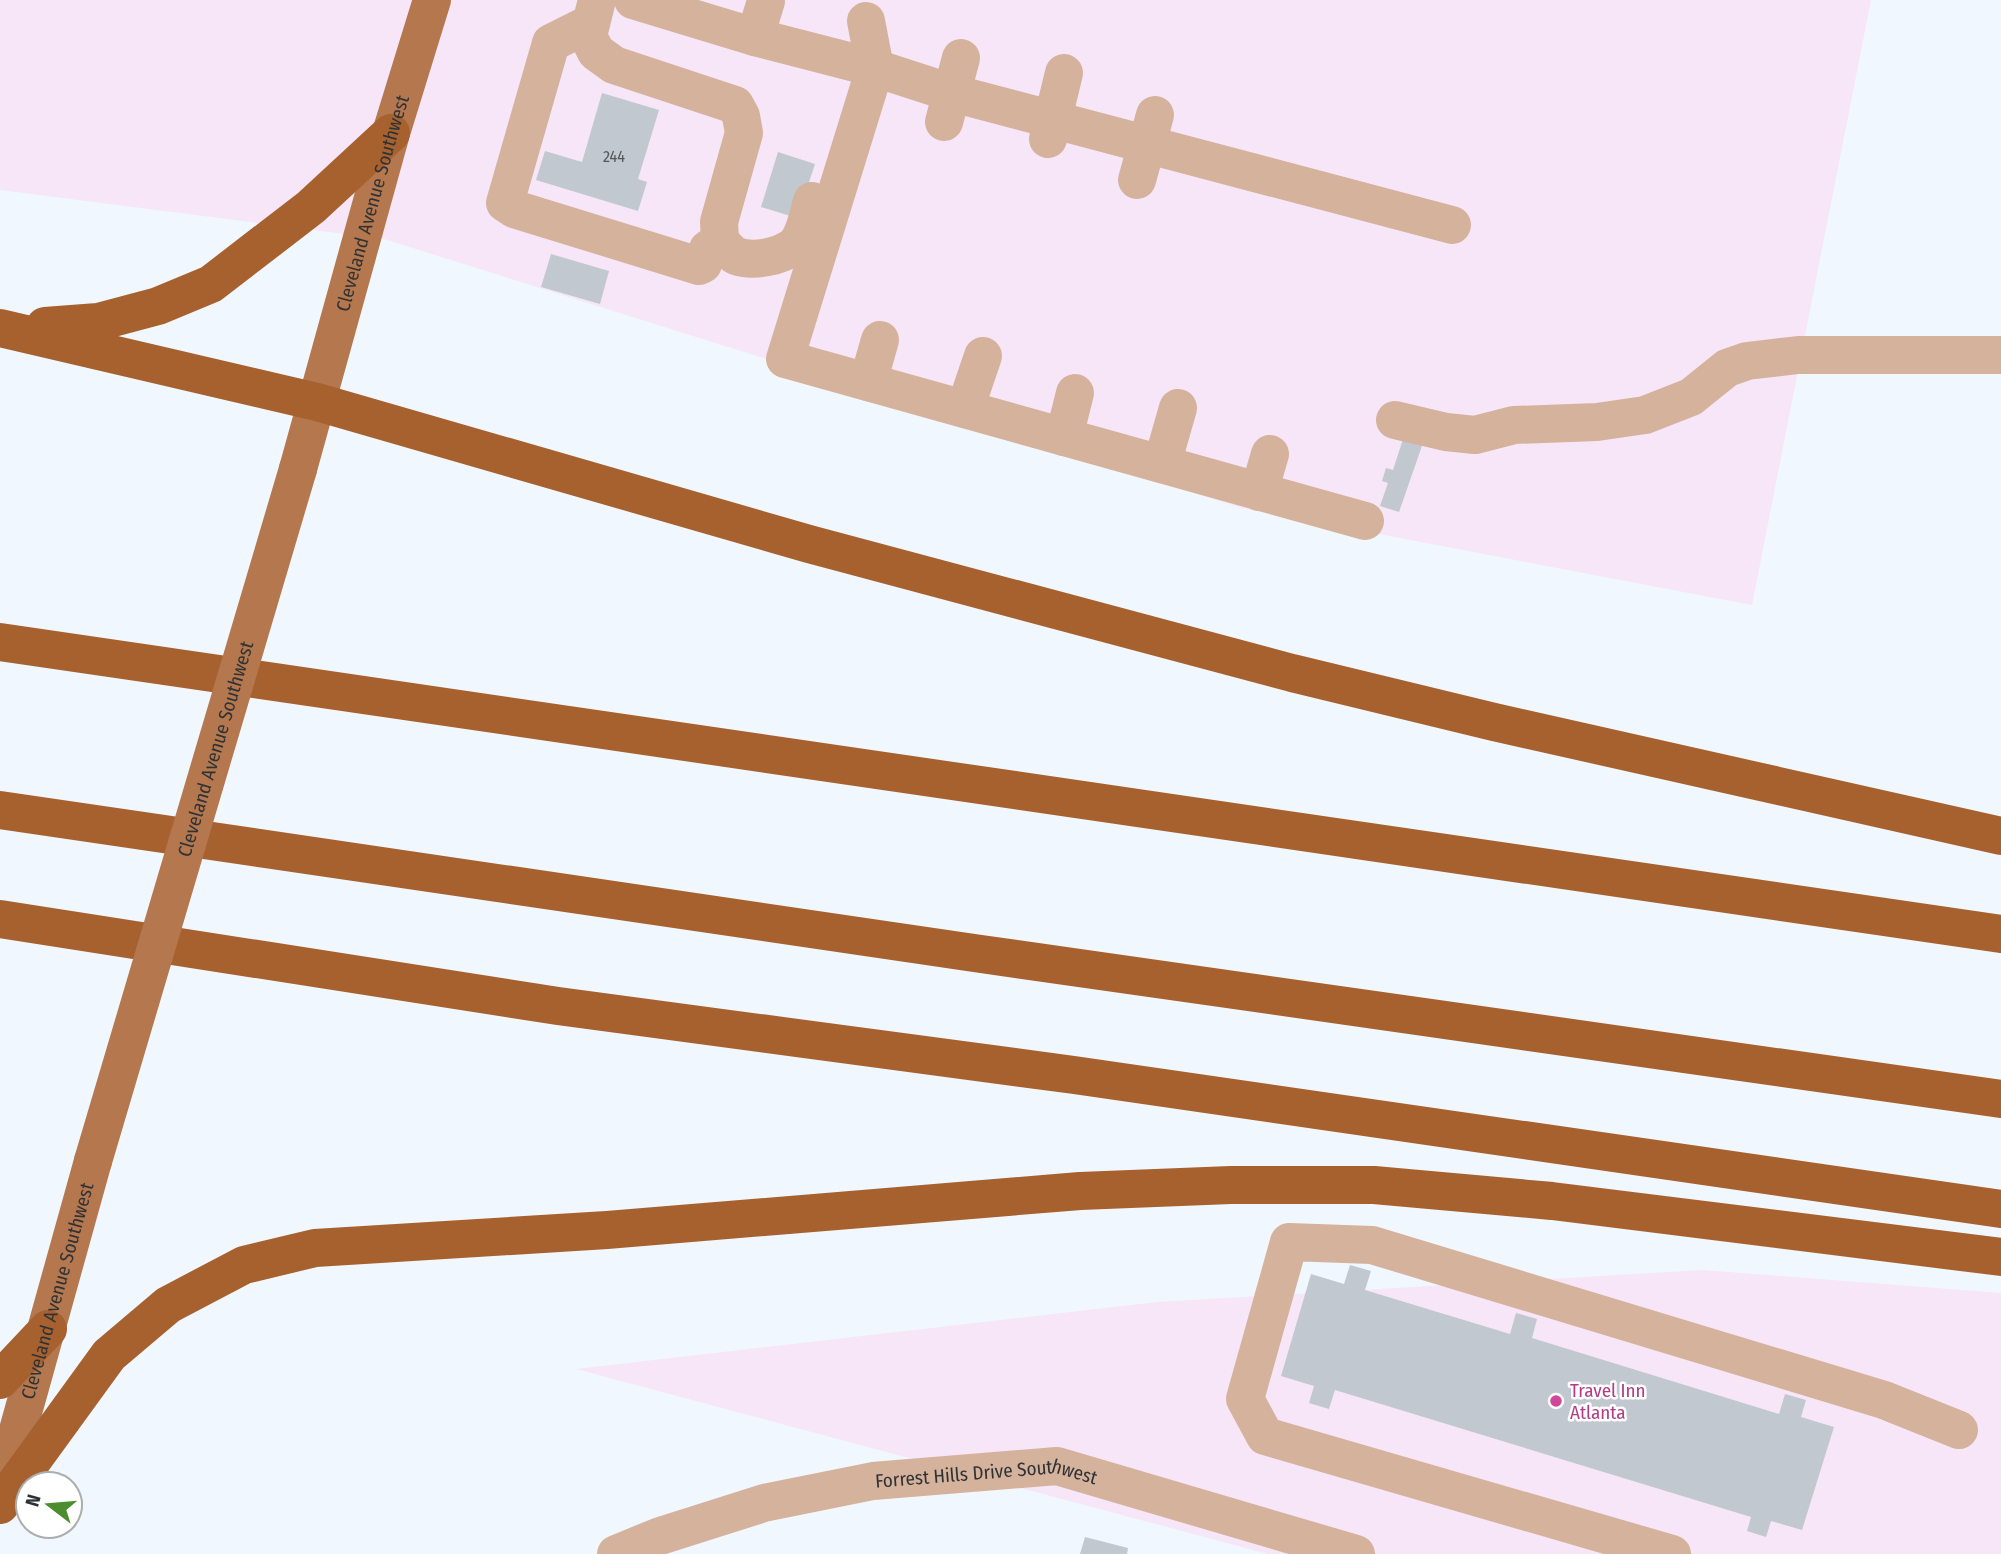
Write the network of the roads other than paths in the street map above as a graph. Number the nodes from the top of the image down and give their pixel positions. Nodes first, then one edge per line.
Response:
1 (432, 0) edge
2 (633, 0) edge
3 (766, 1) edge
4 (594, 11) edge
5 (866, 21) dead end
6 (755, 37) junction
7 (864, 65) junction
8 (1065, 73) dead end
9 (1051, 130) junction
10 (391, 133) junction
11 (1452, 225) dead end
12 (720, 241) junction
13 (6, 328) edge
14 (880, 340) dead end
15 (2001, 355) edge
16 (983, 356) dead end
17 (868, 382) junction
18 (1075, 393) dead end
19 (317, 402) junction
20 (1178, 408) dead end
21 (965, 409) junction
22 (1395, 420) dead end
23 (1065, 437) junction
24 (1270, 454) dead end
25 (1162, 464) junction
26 (1259, 492) junction
27 (1365, 521) dead end
28 (0, 642) edge
29 (0, 810) edge
30 (2001, 836) edge
31 (0, 919) edge
32 (2001, 934) edge
33 (2001, 1099) edge
34 (2001, 1209) edge
35 (2001, 1257) edge
36 (48, 1329) junction
37 (0, 1380) edge
38 (1959, 1430) dead end
39 (0, 1495) edge
40 (0, 1505) edge
41 (615, 1554) edge
42 (1356, 1554) edge
43 (1672, 1554) edge

1 - 10 main road, Cleveland Avenue Southwest
2 - 6 street
3 - 6 street
4 - 12 street
4 - 12 street
5 - 7 street
6 - 7 street
7 - 9 street
7 - 12 street
7 - 17 street
8 - 9 street
9 - 11 street
10 - 13 highway
10 - 19 main road, Cleveland Avenue Southwest
13 - 19 highway
14 - 17 street
15 - 22 street
16 - 21 street
17 - 21 street
18 - 23 street
19 - 30 highway
19 - 36 main road, Cleveland Avenue Southwest, bridge
20 - 25 street
21 - 23 street
23 - 25 street
24 - 26 street
25 - 26 street
26 - 27 street
28 - 32 highway
29 - 33 highway
31 - 34 highway
35 - 40 highway
36 - 37 highway
36 - 39 main road, Cleveland Avenue Southwest
38 - 43 street
41 - 42 street, Forrest Hills Drive Southwest

